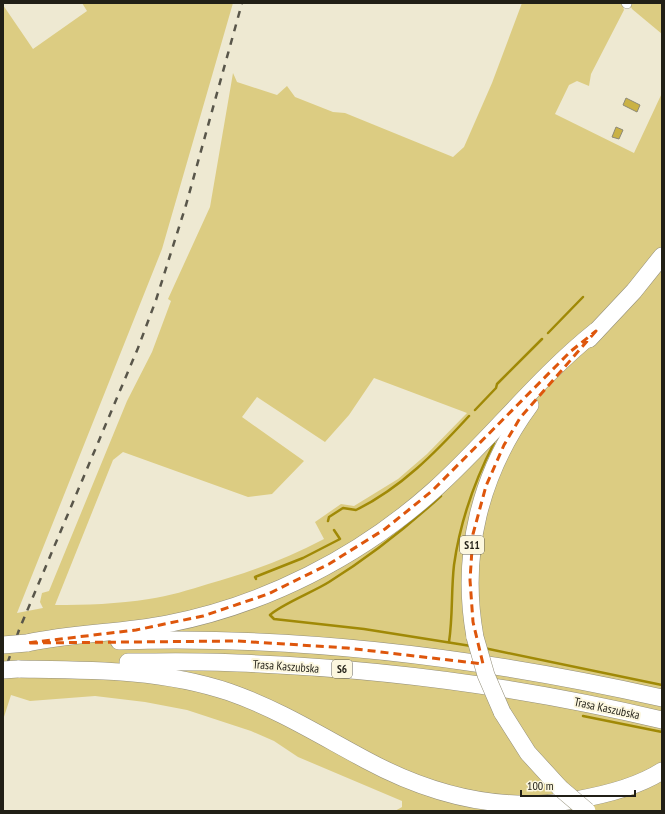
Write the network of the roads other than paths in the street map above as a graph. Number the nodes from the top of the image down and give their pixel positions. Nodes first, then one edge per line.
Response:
1 (662, 256) edge
2 (596, 331) junction
3 (27, 643) junction
4 (3, 644) edge
5 (10, 670) edge
6 (662, 698) edge
7 (662, 720) edge
8 (662, 771) edge
9 (587, 811) edge

1 - 2 highway, S11
2 - 3 highway
2 - 9 highway, S11, bridge
3 - 4 highway, Trasa Kaszubska / S6, bridge
3 - 6 highway, Trasa Kaszubska / S6
5 - 7 highway, Trasa Kaszubska / S6
5 - 8 highway

